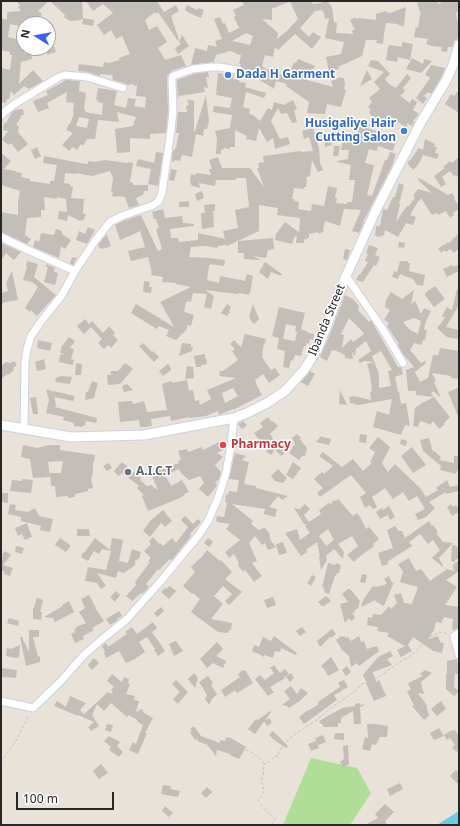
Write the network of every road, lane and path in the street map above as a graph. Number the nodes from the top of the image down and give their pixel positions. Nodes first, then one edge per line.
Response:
1 (459, 45) edge
2 (238, 70) dead end
3 (123, 88) dead end
4 (1, 115) edge
5 (1, 237) edge
6 (75, 271) junction
7 (346, 276) junction
8 (403, 363) dead end
9 (234, 418) junction
10 (1, 425) edge
11 (24, 428) junction
12 (457, 635) edge
13 (459, 655) edge
14 (1, 701) edge
15 (33, 708) junction
16 (246, 750) dead end
17 (1, 762) edge
18 (264, 764) junction
19 (272, 825) edge

1 - 7 street, Ibanda Street
2 - 6 street
3 - 4 street
5 - 6 street
6 - 11 street
7 - 8 street
7 - 9 street, Ibanda Street
9 - 11 street, Ibanda Street
9 - 15 street
10 - 11 street, Ibanda Street
12 - 13 street
12 - 18 path
14 - 15 street
15 - 17 path
16 - 18 path
18 - 19 path

